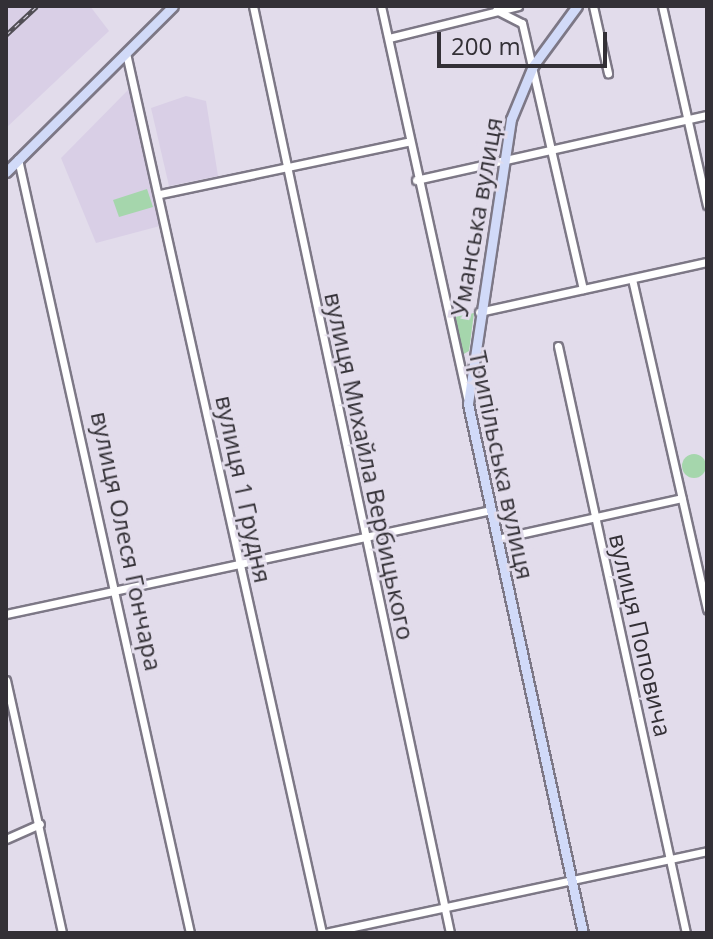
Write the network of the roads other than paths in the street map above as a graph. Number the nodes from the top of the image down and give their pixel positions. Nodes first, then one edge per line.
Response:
1 (173, 6) edge
2 (253, 6) edge
3 (381, 6) edge
4 (518, 6) edge
5 (577, 6) edge
6 (593, 6) edge
7 (662, 6) edge
8 (496, 10) junction
9 (389, 38) junction
10 (126, 53) junction
11 (533, 66) junction
12 (608, 73) dead end
13 (707, 115) edge
14 (686, 120) junction
15 (407, 142) junction
16 (553, 150) junction
17 (18, 159) junction
18 (503, 161) junction
19 (283, 167) junction
20 (6, 172) edge
21 (416, 180) junction
22 (160, 194) junction
23 (707, 205) edge
24 (707, 262) edge
25 (632, 279) junction
26 (583, 289) junction
27 (477, 312) junction
28 (558, 346) dead end
29 (468, 404) junction
30 (682, 498) junction
31 (491, 510) junction
32 (594, 516) junction
33 (366, 537) junction
34 (497, 539) junction
35 (240, 565) junction
36 (118, 592) junction
37 (707, 610) edge
38 (6, 614) edge
39 (6, 680) edge
40 (8, 695) edge
41 (40, 824) junction
42 (6, 839) edge
43 (707, 851) edge
44 (670, 861) junction
45 (573, 882) junction
46 (444, 908) junction
47 (62, 933) edge
48 (190, 933) edge
49 (323, 933) edge
50 (450, 933) edge
51 (583, 933) edge
52 (686, 933) edge

1 - 10 main road
2 - 19 street, вулиця Михайла Вербицького
3 - 9 street, Трипільська вулиця
4 - 8 street
5 - 11 main road, Уманська вулиця
6 - 12 street
7 - 14 street
8 - 9 street
8 - 11 street
9 - 15 street, Трипільська вулиця
10 - 17 main road
10 - 22 street, вулиця 1 Грудня
11 - 16 street
11 - 18 main road, Уманська вулиця
13 - 14 street
14 - 16 street
14 - 23 street
15 - 19 street
15 - 21 street, Трипільська вулиця
16 - 18 street
16 - 26 street
17 - 20 main road
17 - 36 street, вулиця Олеся Гончара
18 - 21 street
18 - 27 main road, Уманська вулиця
19 - 22 street
19 - 33 street, вулиця Михайла Вербицького
21 - 29 street, Трипільська вулиця
22 - 35 street, вулиця 1 Грудня
24 - 25 street
25 - 26 street
25 - 30 street
26 - 27 street
27 - 29 main road, Уманська вулиця
28 - 32 street, вулиця Поповича
29 - 31 main road, Трипільська вулиця
30 - 32 street
30 - 37 street
31 - 33 street
31 - 34 main road, Трипільська вулиця
32 - 34 street
32 - 44 street, вулиця Поповича
33 - 35 street
33 - 46 street, вулиця Михайла Вербицького
34 - 45 main road, Трипільська вулиця
35 - 36 street
35 - 49 street, вулиця 1 Грудня
36 - 38 street
36 - 48 street, вулиця Олеся Гончара
39 - 40 street
40 - 41 street
41 - 42 street
41 - 47 street
43 - 44 street
44 - 45 street
44 - 52 street, вулиця Поповича
45 - 46 street
45 - 51 main road, Трипільська вулиця
46 - 49 street
46 - 50 street, вулиця Михайла Вербицького

